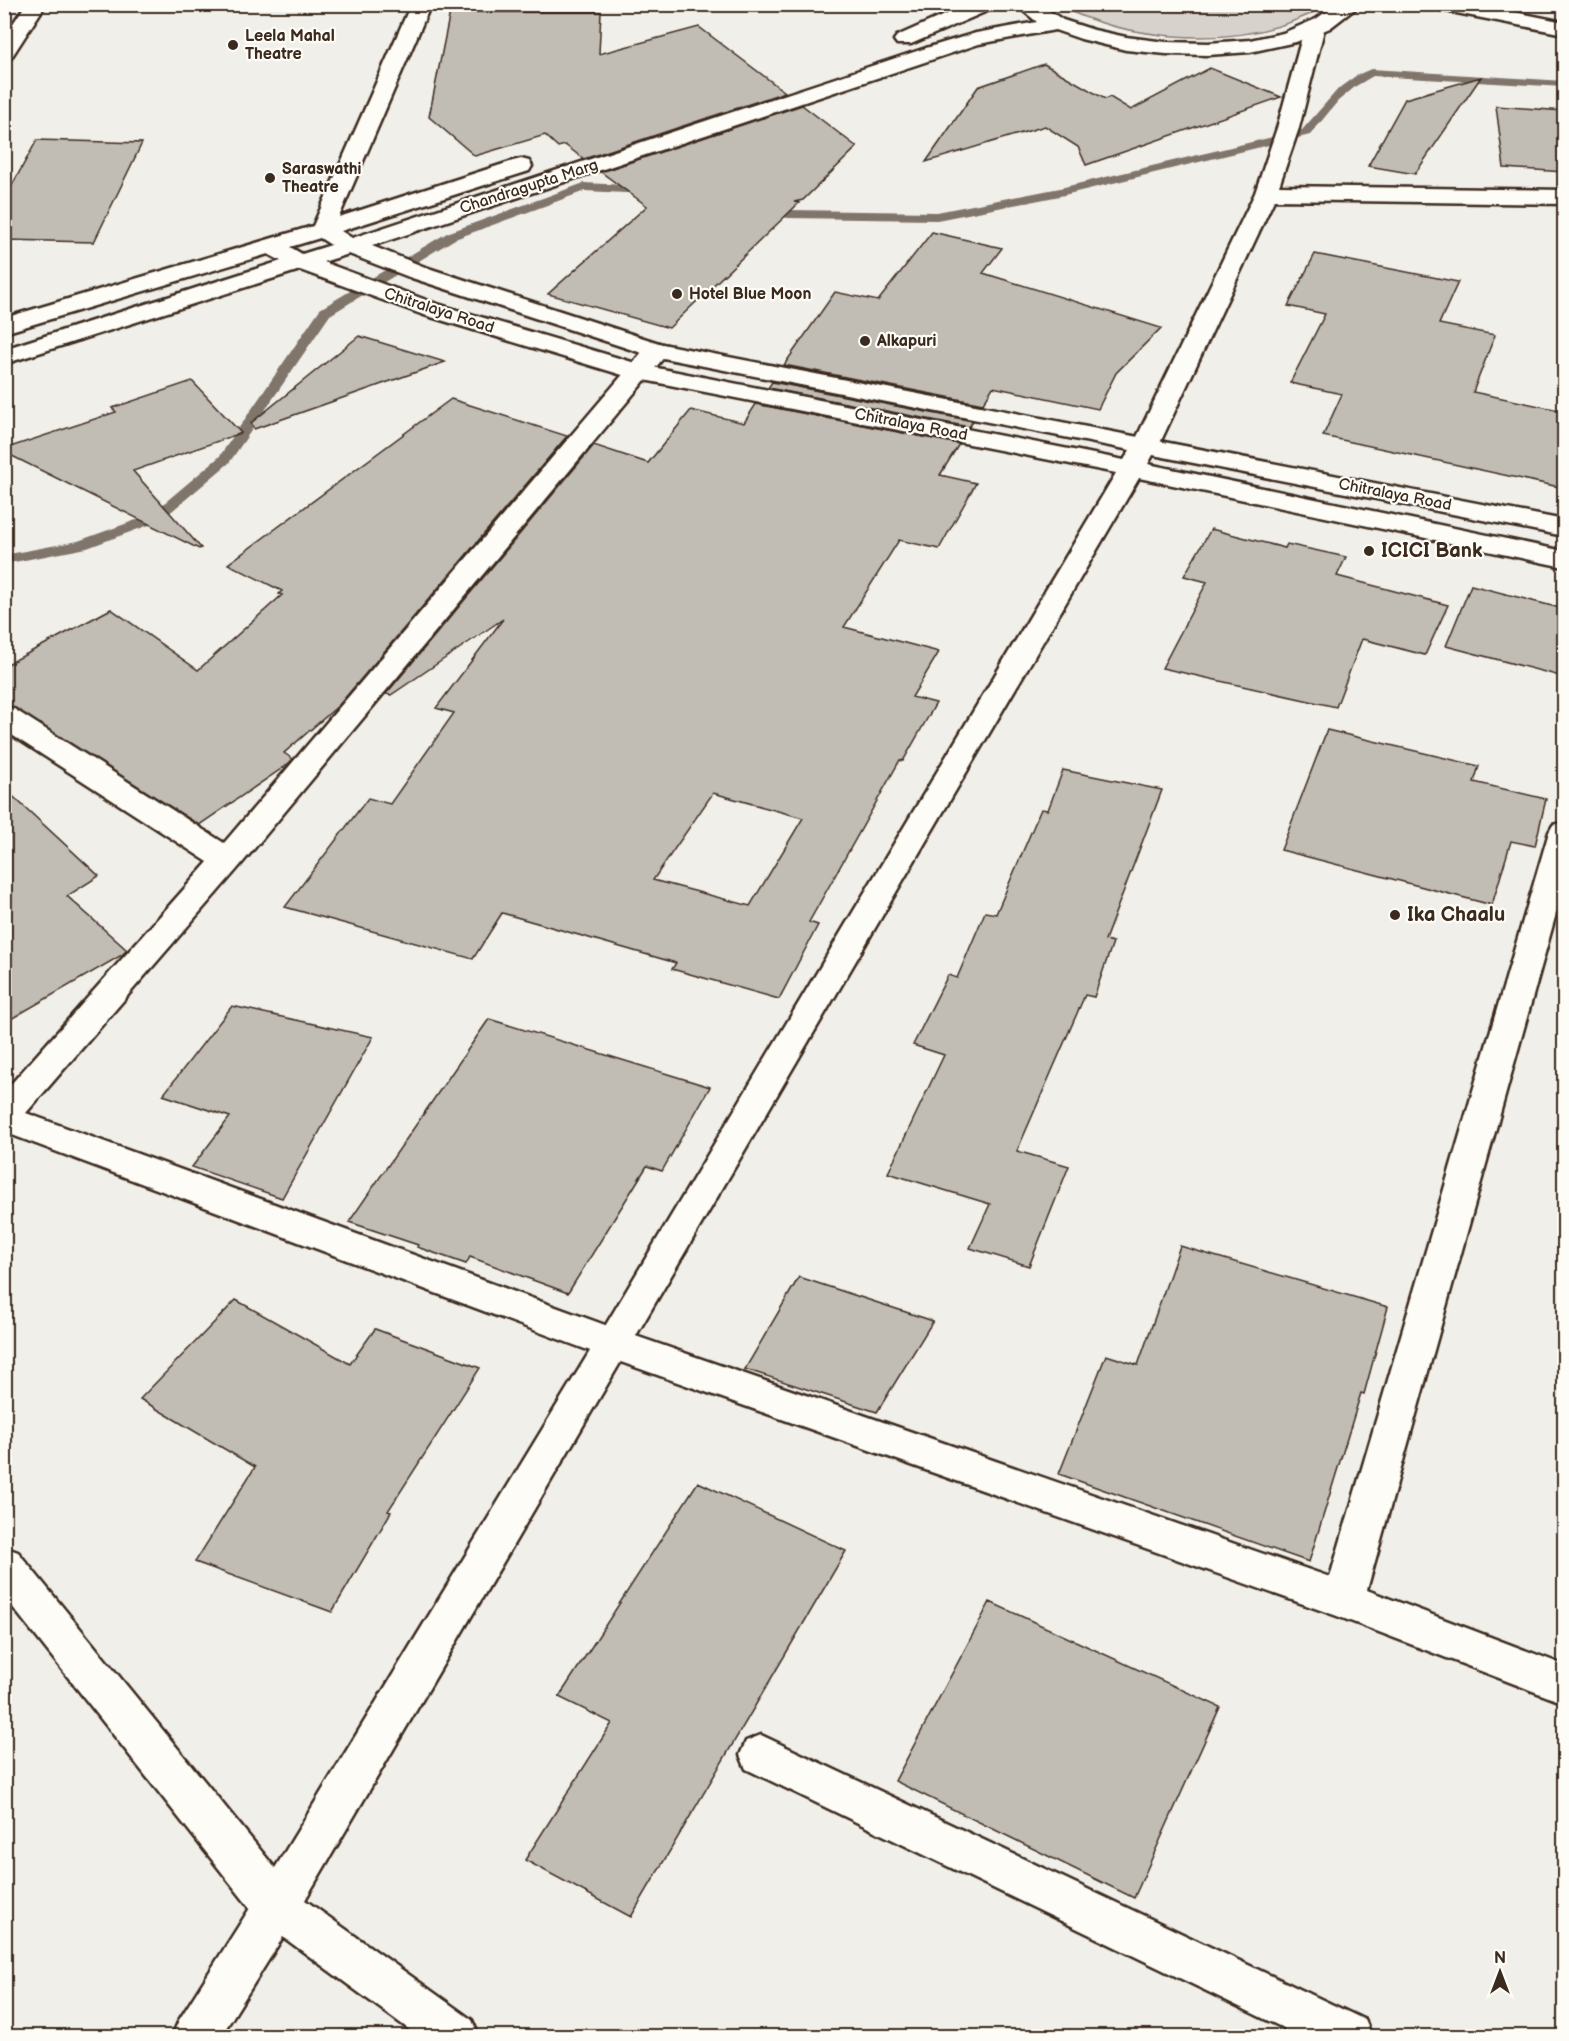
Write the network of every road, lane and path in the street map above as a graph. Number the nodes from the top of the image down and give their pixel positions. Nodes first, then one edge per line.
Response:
1 (36, 4) edge
2 (421, 4) edge
3 (987, 4) edge
4 (1025, 4) edge
5 (1351, 4) edge
6 (1441, 4) edge
7 (1056, 24) junction
8 (1564, 28) edge
9 (1314, 30) junction
10 (4, 54) edge
11 (694, 109) dead end
12 (536, 161) dead end
13 (1266, 193) junction
14 (1564, 197) edge
15 (322, 230) junction
16 (271, 246) junction
17 (350, 246) junction
18 (300, 262) junction
19 (4, 326) edge
20 (657, 350) junction
21 (4, 357) edge
22 (638, 372) junction
23 (1140, 457) junction
24 (1564, 528) edge
25 (1564, 559) edge
26 (4, 716) edge
27 (1564, 832) edge
28 (226, 860) junction
29 (4, 1116) edge
30 (614, 1344) junction
31 (4, 1565) edge
32 (1344, 1600) junction
33 (1564, 1684) edge
34 (761, 1755) dead end
35 (277, 1906) junction
36 (195, 2037) edge
37 (456, 2037) edge
38 (1349, 2037) edge

1 - 10 street
2 - 15 street
3 - 11 street
4 - 7 street
5 - 9 street
6 - 8 street
7 - 9 street
7 - 17 street, Chandragupta Marg
9 - 13 street
12 - 15 street, Chandragupta Marg
13 - 14 street
13 - 23 street
15 - 16 street, Chandragupta Marg
15 - 17 street, Chitralaya Road
16 - 18 street, Chitralaya Road
16 - 19 street, Chandragupta Marg
17 - 18 street, Chandragupta Marg
17 - 20 street, Chitralaya Road
18 - 21 street, Chandragupta Marg
18 - 22 street, Chitralaya Road
20 - 22 street
20 - 23 street, Chitralaya Road
22 - 23 street, Chitralaya Road
22 - 28 street
23 - 24 street, Chitralaya Road
23 - 25 street, Chitralaya Road
23 - 30 street
26 - 28 street
27 - 32 street
28 - 29 street
29 - 30 street
30 - 32 street
30 - 35 street
31 - 35 street
32 - 33 street
34 - 38 street
35 - 36 street
35 - 37 street

